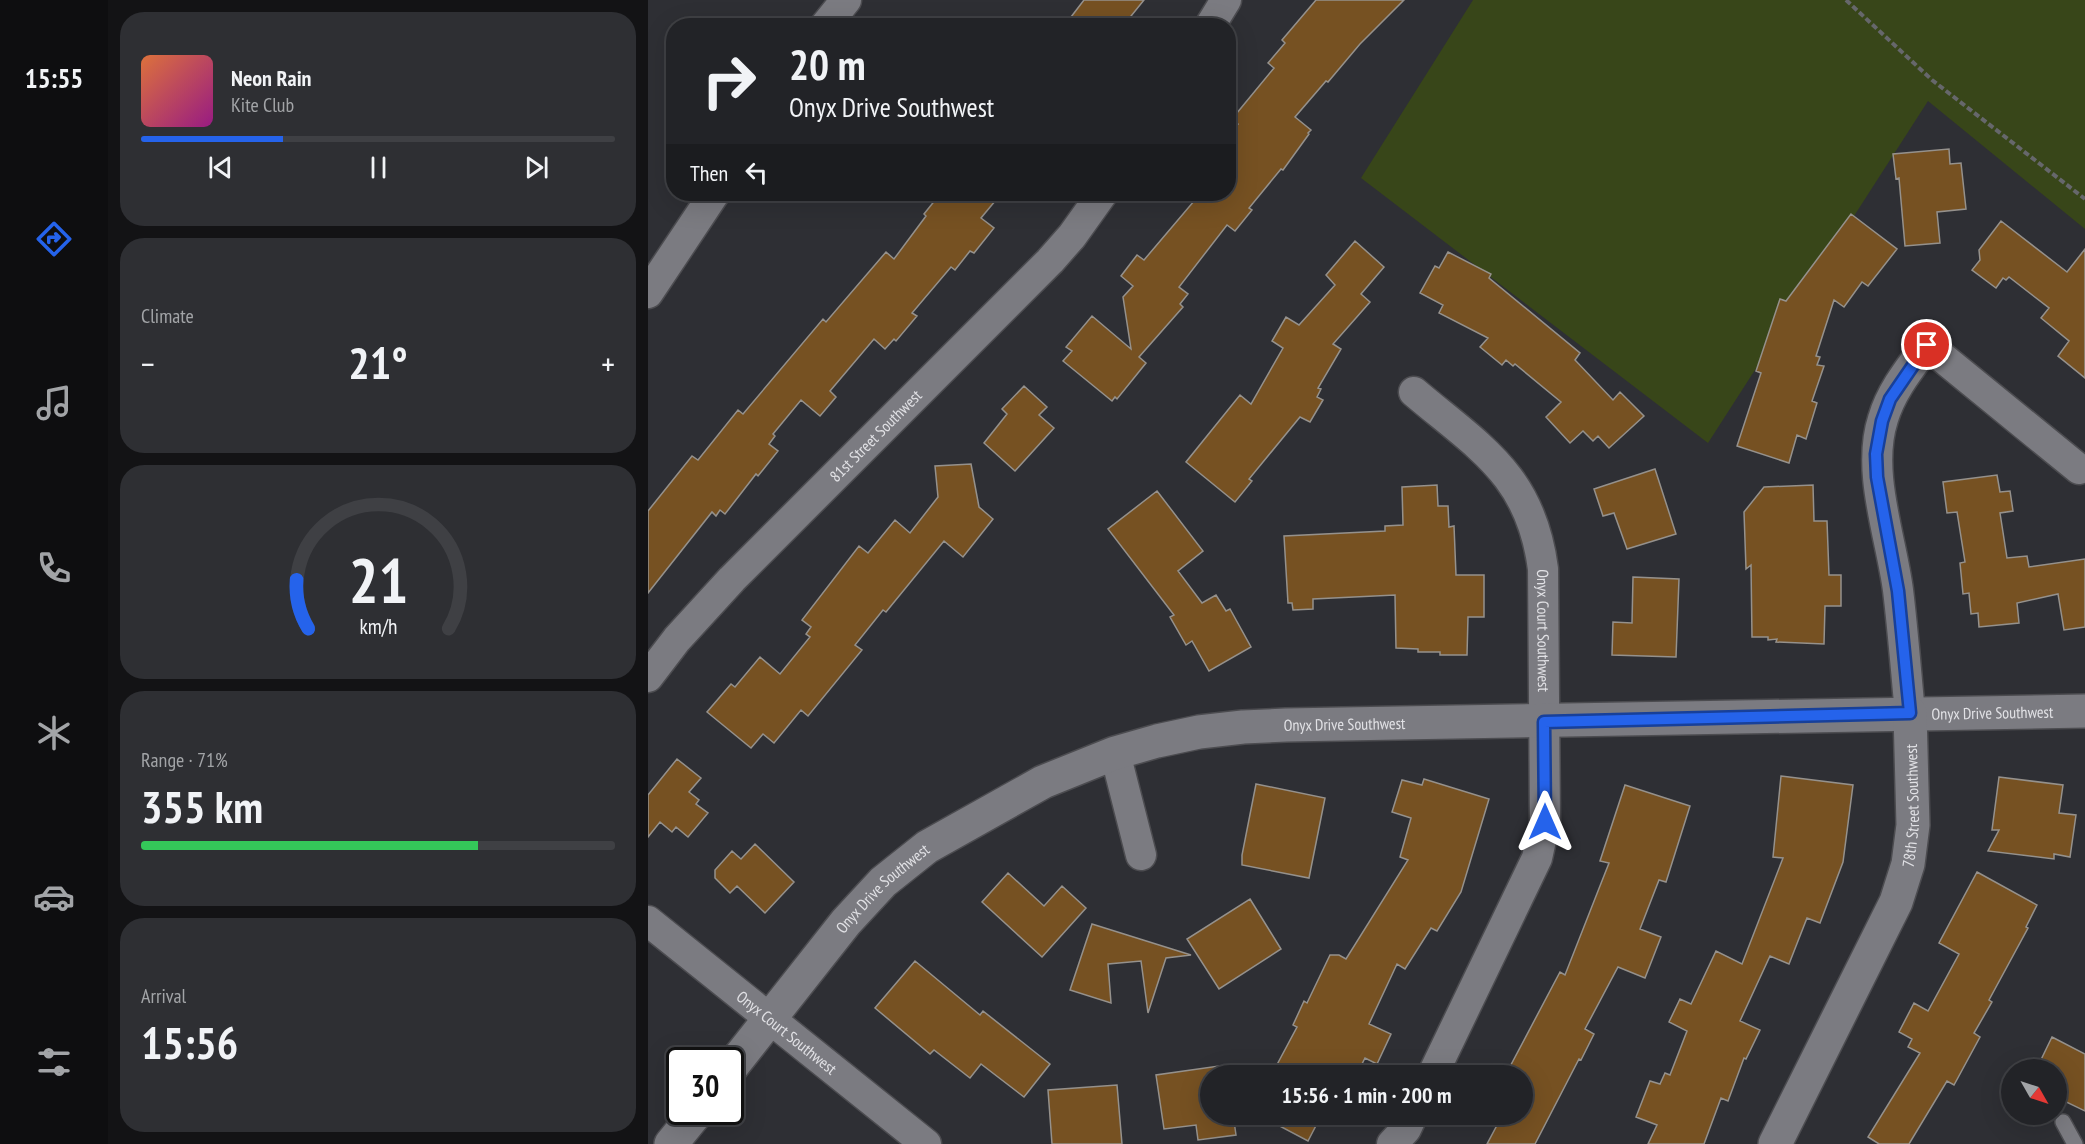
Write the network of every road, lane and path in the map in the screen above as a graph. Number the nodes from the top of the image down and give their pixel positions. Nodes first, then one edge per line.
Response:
1 (846, 0) edge
2 (1226, 0) edge
3 (1846, 0) edge
4 (831, 18) edge
5 (1215, 18) edge
6 (2085, 199) edge
7 (709, 201) edge
8 (1097, 201) edge
9 (648, 293) edge
10 (1414, 392) dead end
11 (2079, 469) dead end
12 (648, 677) edge
13 (2085, 711) edge
14 (1910, 713) junction
15 (1544, 722) junction
16 (1115, 753) junction
17 (1141, 855) dead end
18 (648, 921) edge
19 (771, 1019) junction
20 (744, 1052) edge
21 (1437, 1065) edge
22 (686, 1125) edge
23 (1408, 1125) edge
24 (2065, 1125) edge
25 (671, 1144) edge
26 (927, 1144) edge
27 (1392, 1144) edge
28 (1775, 1144) edge
29 (2075, 1144) edge

1 - 4 street
2 - 5 street
3 - 6 path
7 - 9 street
8 - 12 street, 81st Street Southwest
10 - 15 street, Onyx Court Southwest
11 - 14 street, 78th Street Southwest
13 - 14 street, Onyx Drive Southwest
14 - 15 street, Onyx Drive Southwest
14 - 28 street, 78th Street Southwest
15 - 16 street, Onyx Drive Southwest
15 - 21 street, Onyx Court Southwest
16 - 17 street
16 - 19 street, Onyx Drive Southwest
18 - 19 street, Onyx Court Southwest
19 - 20 street, Onyx Drive Southwest
19 - 26 street, Onyx Court Southwest
22 - 25 street
23 - 27 street
24 - 29 lane

